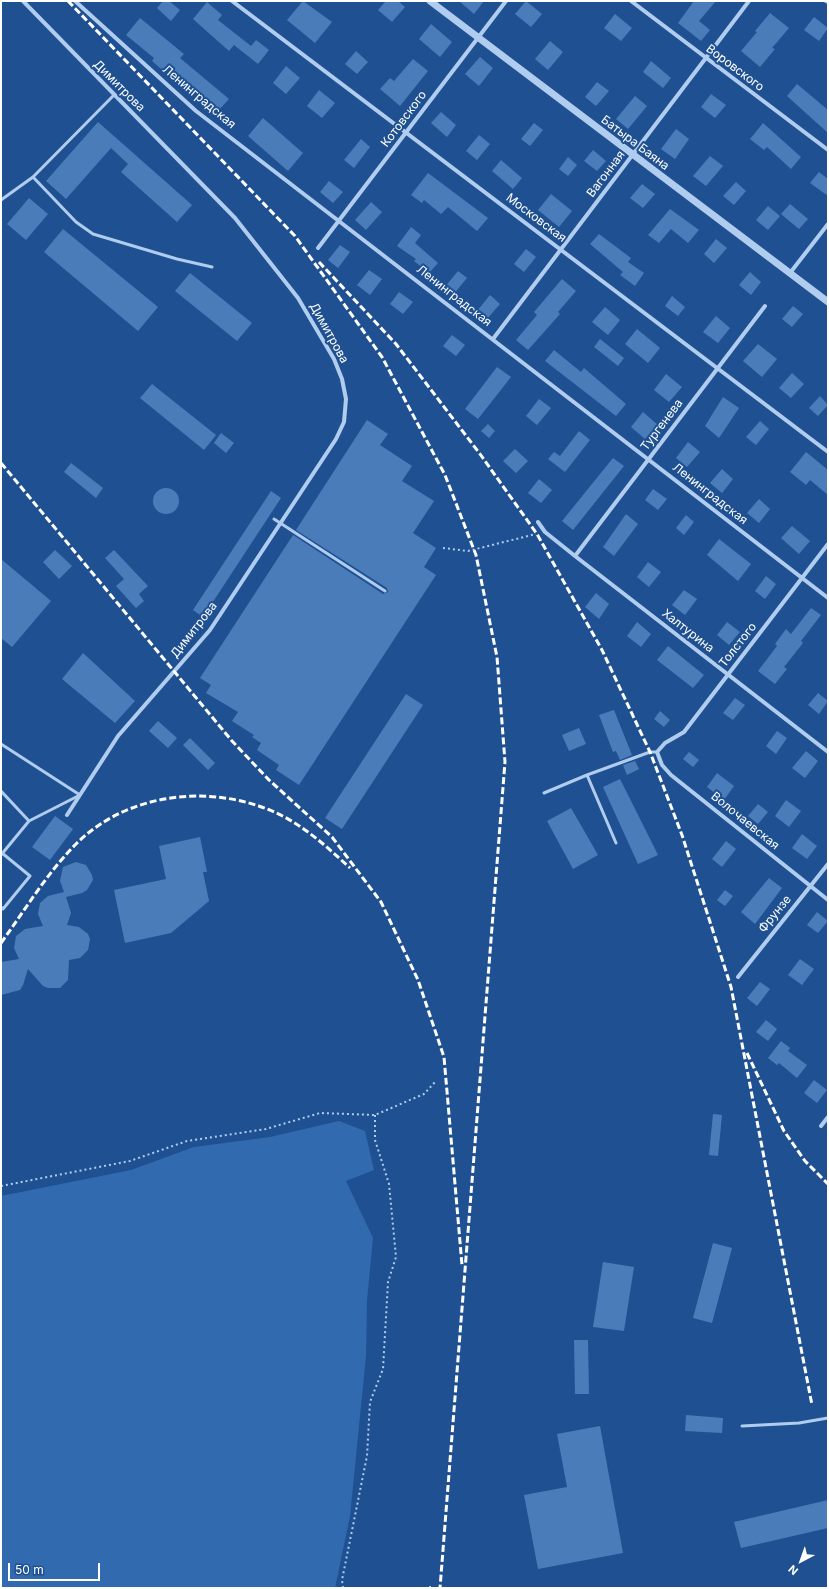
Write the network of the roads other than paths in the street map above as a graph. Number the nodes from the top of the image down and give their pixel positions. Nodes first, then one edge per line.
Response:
1 (23, 1) edge
2 (75, 1) edge
3 (232, 1) edge
4 (430, 1) edge
5 (506, 1) edge
6 (631, 1) edge
7 (749, 1) edge
8 (478, 38) junction
9 (706, 58) junction
10 (114, 95) junction
11 (406, 132) junction
12 (828, 150) edge
13 (633, 154) junction
14 (33, 177) junction
15 (1, 200) edge
16 (339, 220) junction
17 (828, 224) edge
18 (318, 248) dead end
19 (561, 249) junction
20 (212, 267) dead end
21 (790, 273) junction
22 (828, 302) edge
23 (765, 306) dead end
24 (493, 339) junction
25 (718, 368) junction
26 (828, 452) edge
27 (648, 459) junction
28 (274, 519) dead end
29 (538, 522) dead end
30 (281, 523) junction
31 (828, 544) edge
32 (574, 556) junction
33 (802, 577) junction
34 (385, 591) dead end
35 (828, 598) edge
36 (728, 675) junction
37 (1, 744) edge
38 (657, 752) junction
39 (828, 752) edge
40 (587, 775) junction
41 (1, 791) edge
42 (544, 794) dead end
43 (80, 795) junction
44 (67, 815) dead end
45 (29, 820) junction
46 (616, 843) dead end
47 (2, 854) edge
48 (828, 864) edge
49 (811, 886) junction
50 (828, 900) edge
51 (1, 907) edge
52 (738, 977) dead end
53 (828, 1117) edge
54 (821, 1126) dead end
55 (828, 1418) edge
56 (742, 1426) dead end

1 - 10 street, Димитрова
2 - 16 street, Ленинградская
3 - 11 street, Московская
4 - 8 street, Батыра Баяна
5 - 8 street, Котовского
6 - 9 street, Воровского
7 - 9 street, Вагонная
8 - 11 street, Котовского
8 - 13 street, Батыра Баяна
9 - 12 street, Воровского
9 - 13 street, Вагонная
10 - 14 lane
10 - 30 street, Димитрова
11 - 16 street, Котовского
11 - 19 street, Московская
13 - 19 street, Вагонная
13 - 21 street, Батыра Баяна
14 - 15 lane
14 - 20 lane
16 - 18 street, Котовского
16 - 24 street, Ленинградская
17 - 21 street
19 - 24 street, Вагонная
19 - 25 street, Московская
21 - 22 street, Батыра Баяна
23 - 25 street, Тургенева
24 - 27 street, Ленинградская
25 - 26 street, Московская
25 - 27 street, Тургенева
27 - 32 street, Тургенева
27 - 33 street, Ленинградская
28 - 30 lane
29 - 32 street, Халтурина
30 - 34 lane
30 - 43 street, Димитрова
31 - 33 street, Толстого
32 - 36 street, Халтурина
33 - 35 street, Ленинградская
33 - 36 street, Толстого
36 - 38 street, Толстого
36 - 39 street, Халтурина
37 - 43 lane
38 - 40 lane
38 - 49 street, Волочаевская
40 - 42 lane
40 - 46 lane
41 - 45 lane
43 - 44 street, Димитрова
43 - 45 lane
45 - 47 lane
47 - 51 lane
48 - 49 street, Фрунзе
49 - 50 street, Волочаевская
49 - 52 street, Фрунзе
53 - 54 street
55 - 56 lane

